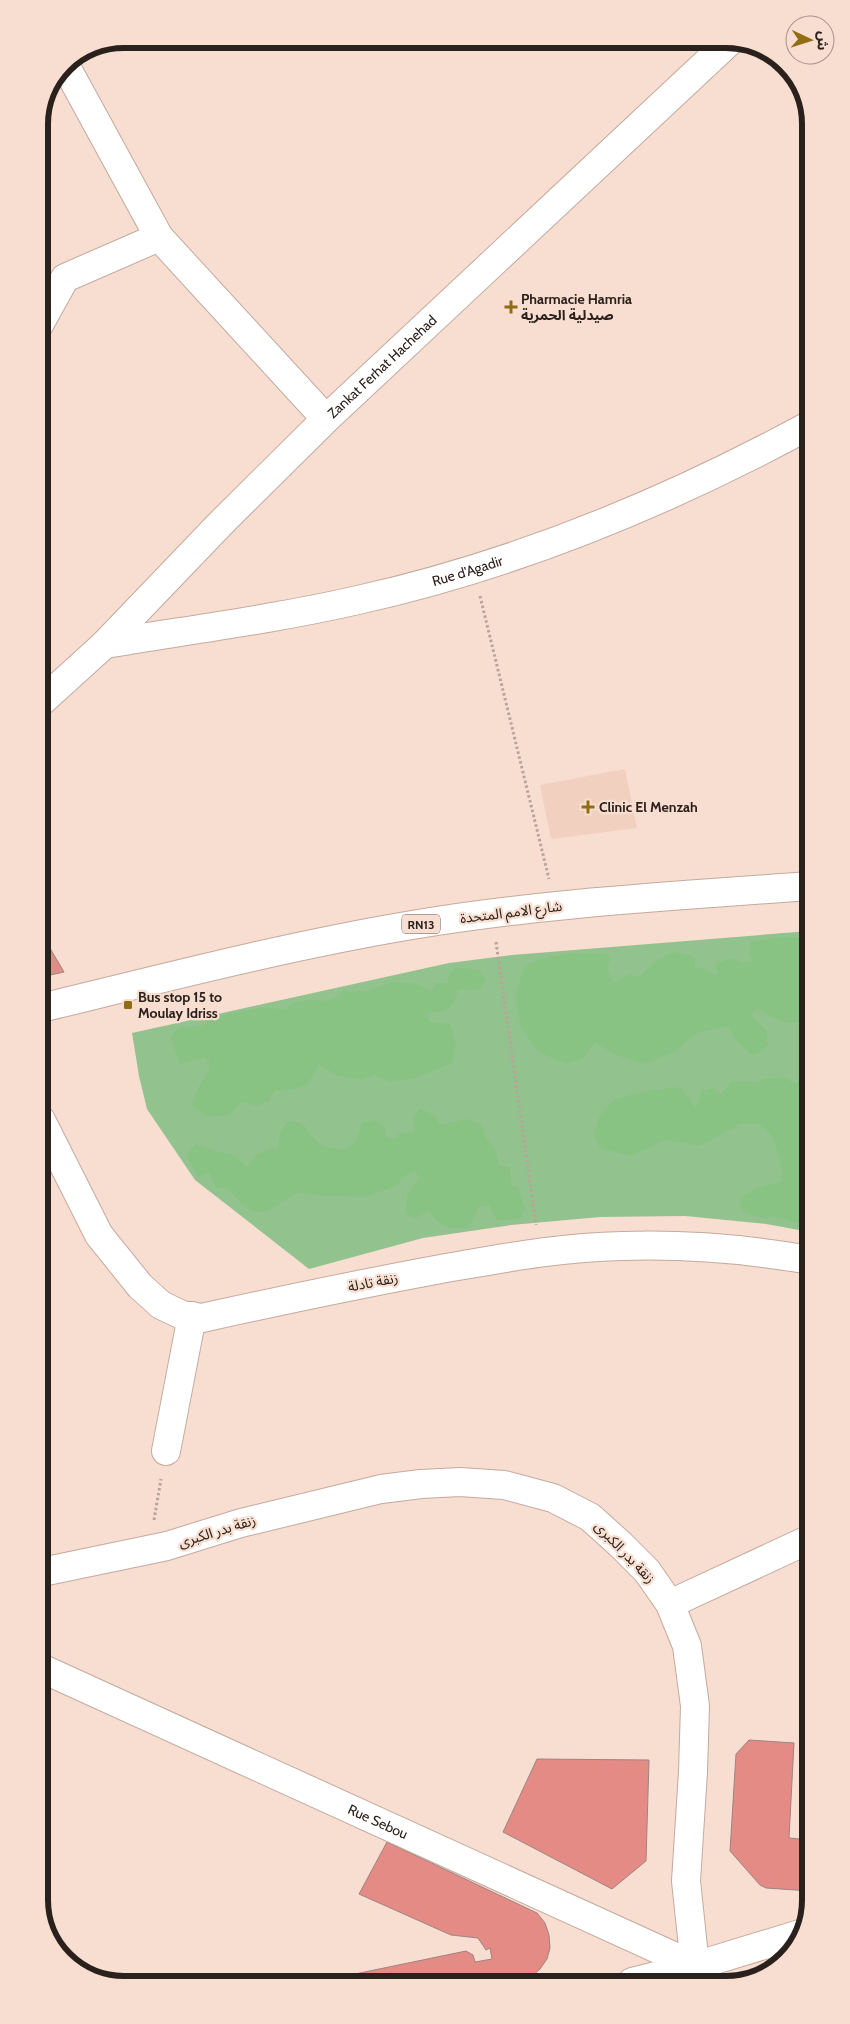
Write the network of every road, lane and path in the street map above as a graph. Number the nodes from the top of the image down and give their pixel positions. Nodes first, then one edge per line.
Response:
1 (722, 48) edge
2 (68, 71) edge
3 (159, 237) junction
4 (48, 309) edge
5 (326, 419) junction
6 (802, 429) edge
7 (474, 569) junction
8 (104, 644) junction
9 (48, 696) edge
10 (802, 887) edge
11 (556, 906) junction
12 (492, 914) junction
13 (48, 1006) edge
14 (47, 1133) edge
15 (540, 1252) junction
16 (802, 1258) edge
17 (192, 1316) junction
18 (166, 1451) joint
19 (802, 1543) edge
20 (149, 1550) junction
21 (47, 1571) edge
22 (670, 1604) junction
23 (47, 1671) edge
24 (794, 1936) edge
25 (700, 1973) edge
26 (677, 1976) edge

1 - 5 street, Zankat Ferhat Hachehad
2 - 3 street
3 - 4 street
3 - 5 street
5 - 8 street, Zankat Ferhat Hachehad
6 - 7 street, Rue d'Agadir
7 - 8 street, Rue d'Agadir
7 - 11 path
8 - 9 street, Zankat Ferhat Hachehad
10 - 11 street, شارع الامم المتحدة / RN13
11 - 12 street, شارع الامم المتحدة / RN13
12 - 13 street, شارع الامم المتحدة / RN13
12 - 15 path
14 - 17 street, زنقة تادلة
15 - 16 street, زنقة تادلة
15 - 17 street, زنقة تادلة
17 - 18 street
18 - 20 path
19 - 22 street
20 - 21 street, زنقة بدر الكبرى
20 - 22 street, زنقة بدر الكبرى
22 - 25 street, زنقة بدر الكبرى
23 - 25 street, Rue Sebou
24 - 25 street
25 - 26 street

